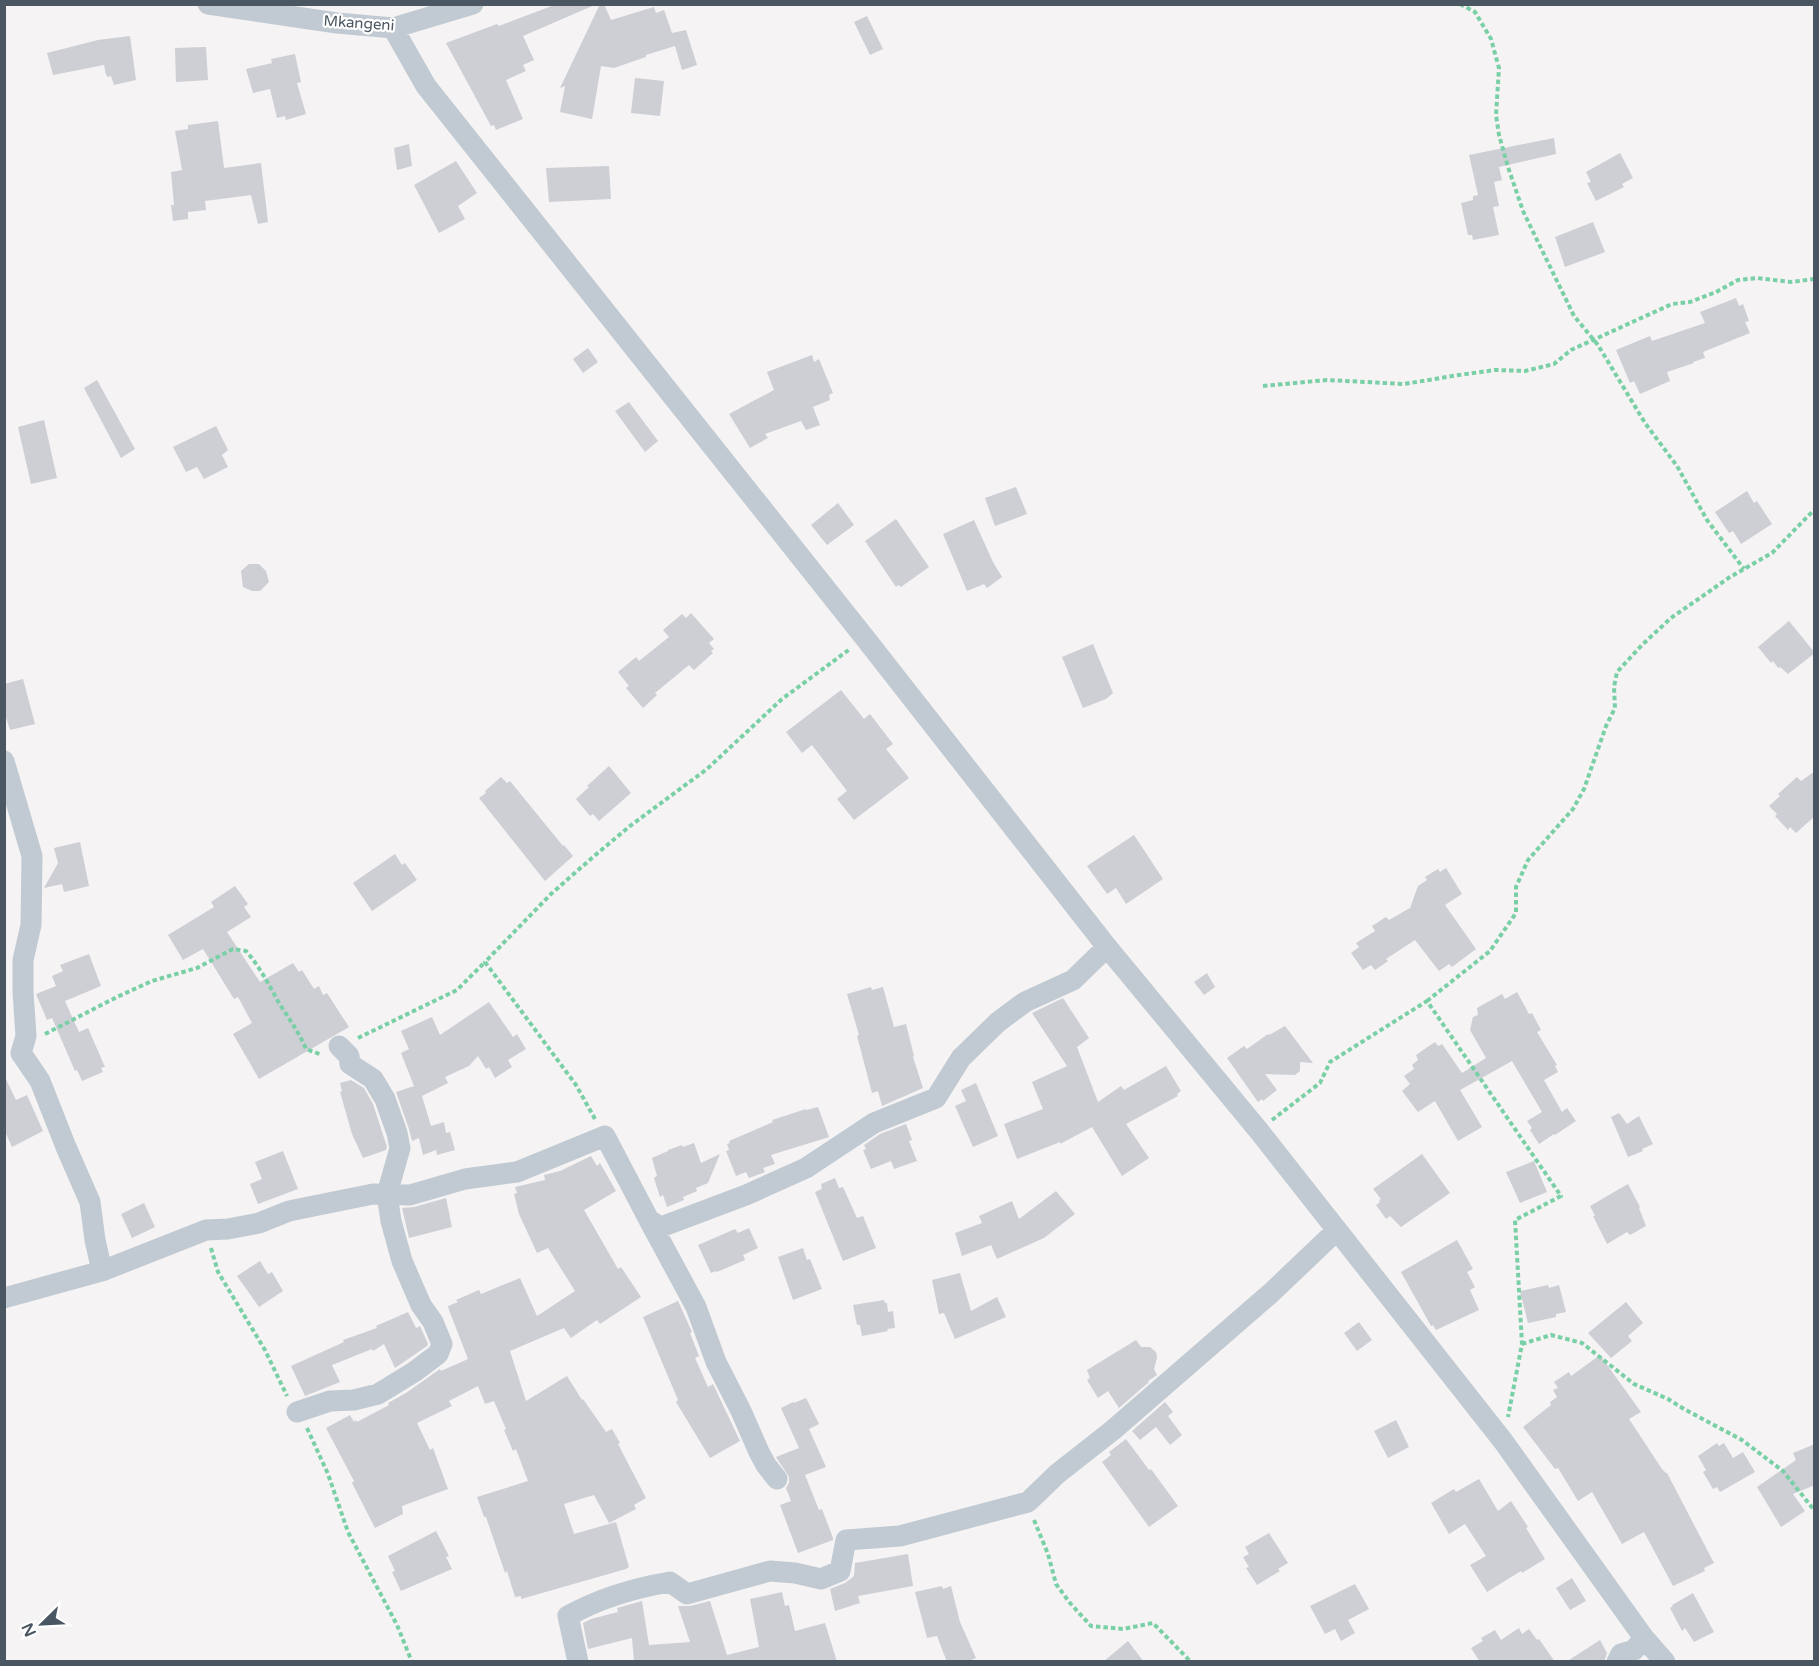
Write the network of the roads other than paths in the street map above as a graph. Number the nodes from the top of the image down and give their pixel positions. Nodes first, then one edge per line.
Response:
1 (208, 4) edge
2 (473, 4) edge
3 (393, 28) junction
4 (4, 761) edge
5 (1107, 947) junction
6 (339, 1046) road end
7 (387, 1194) junction
8 (649, 1220) junction
9 (1336, 1231) junction
10 (102, 1271) junction
11 (4, 1298) edge
12 (297, 1412) road end
13 (777, 1479) dead end
14 (1644, 1638) junction
15 (578, 1662) edge
16 (1617, 1662) edge
17 (1665, 1662) edge

1 - 3 street, Mkangeni
2 - 3 street, Mkangeni
3 - 5 street
4 - 10 street
5 - 8 street
5 - 9 street
6 - 7 street
7 - 8 street
7 - 10 street
7 - 12 street
8 - 13 street
9 - 14 street
9 - 15 street
10 - 11 street
14 - 16 street
14 - 17 street

